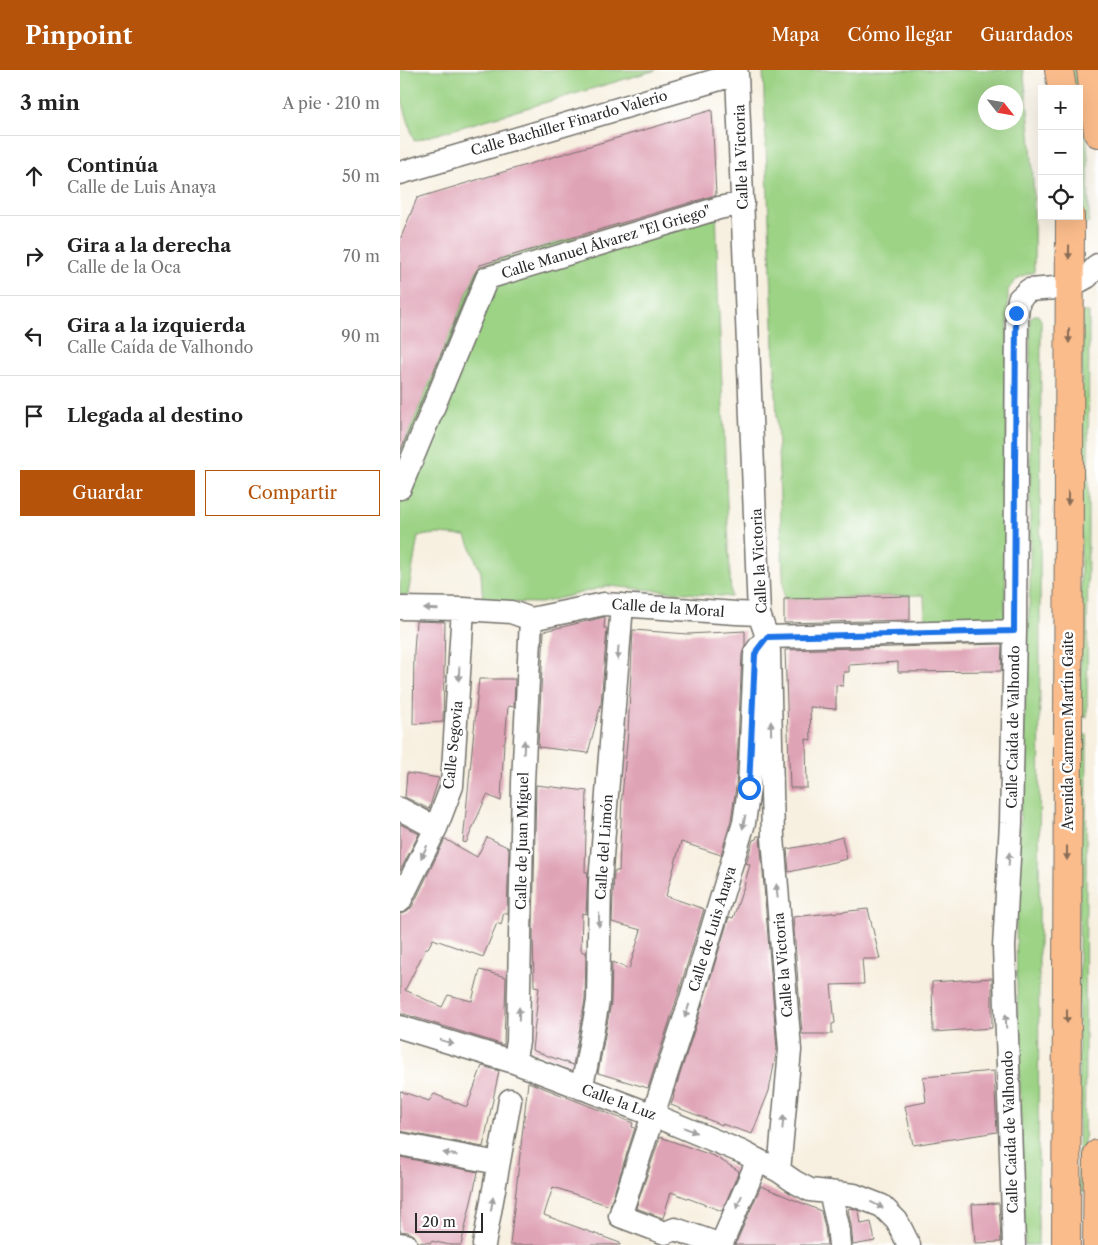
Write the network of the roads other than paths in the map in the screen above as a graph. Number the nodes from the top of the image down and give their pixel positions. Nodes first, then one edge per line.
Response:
1 (1059, 70) edge
2 (1091, 70) edge
3 (737, 72) edge
4 (1061, 85) edge
5 (1098, 133) edge
6 (400, 173) edge
7 (743, 203) junction
8 (1070, 220) edge
9 (1098, 265) edge
10 (1069, 287) junction
11 (400, 488) edge
12 (622, 605) junction
13 (400, 608) edge
14 (463, 609) junction
15 (760, 614) junction
16 (531, 619) junction
17 (1014, 631) junction
18 (767, 637) junction
19 (400, 809) edge
20 (436, 828) junction
21 (400, 901) edge
22 (400, 1027) edge
23 (514, 1062) junction
24 (581, 1088) junction
25 (510, 1100) dead end
26 (653, 1115) junction
27 (400, 1144) edge
28 (1098, 1154) edge
29 (758, 1160) junction
30 (498, 1163) junction
31 (779, 1171) junction
32 (830, 1192) junction
33 (400, 1244) edge
34 (406, 1245) edge
35 (484, 1245) edge
36 (721, 1245) edge
37 (840, 1245) edge
38 (909, 1245) edge
39 (1014, 1245) edge
40 (1066, 1245) edge
41 (1097, 1245) edge

1 - 4 main road
2 - 5 main road
3 - 6 street, Calle Bachiller Finardo Valerio
3 - 7 street, Calle la Victoria
7 - 11 street, Calle Manuel Álvarez "El Griego"
7 - 15 street, Calle la Victoria
8 -> 10 main road, Avenida Carmen Martín Gaite
9 - 10 street, Calle Caída de Valhondo
10 - 17 street, Calle Caída de Valhondo
10 -> 40 main road, Avenida Carmen Martín Gaite
12 - 15 street, Calle de la Moral
12 - 16 street, Calle de la Moral
12 -> 24 street, Calle del Limón
14 -> 13 street, Calle de la Moral
14 - 16 street, Calle de la Moral
14 -> 20 street, Calle Segovia
15 - 18 street, Calle la Victoria
23 -> 16 street, Calle de Juan Miguel
17 - 18 street
39 -> 17 street, Calle Caída de Valhondo
18 -> 26 street, Calle de Luis Anaya
31 -> 18 street, Calle la Victoria
19 - 20 street
20 -> 21 street, Calle Segovia
22 -> 23 street, Calle la Luz
23 - 24 street, Calle la Luz
24 - 26 street, Calle la Luz
25 - 30 street
26 -> 29 street, Calle la Luz
26 - 36 street, Calle de Luis Anaya
30 -> 27 street
28 - 41 main road
29 - 31 street, Calle la Luz
29 -> 36 street
35 -> 30 street
31 - 32 street, Calle la Luz
32 - 37 street
32 -> 38 street, Calle la Luz
33 - 34 street

